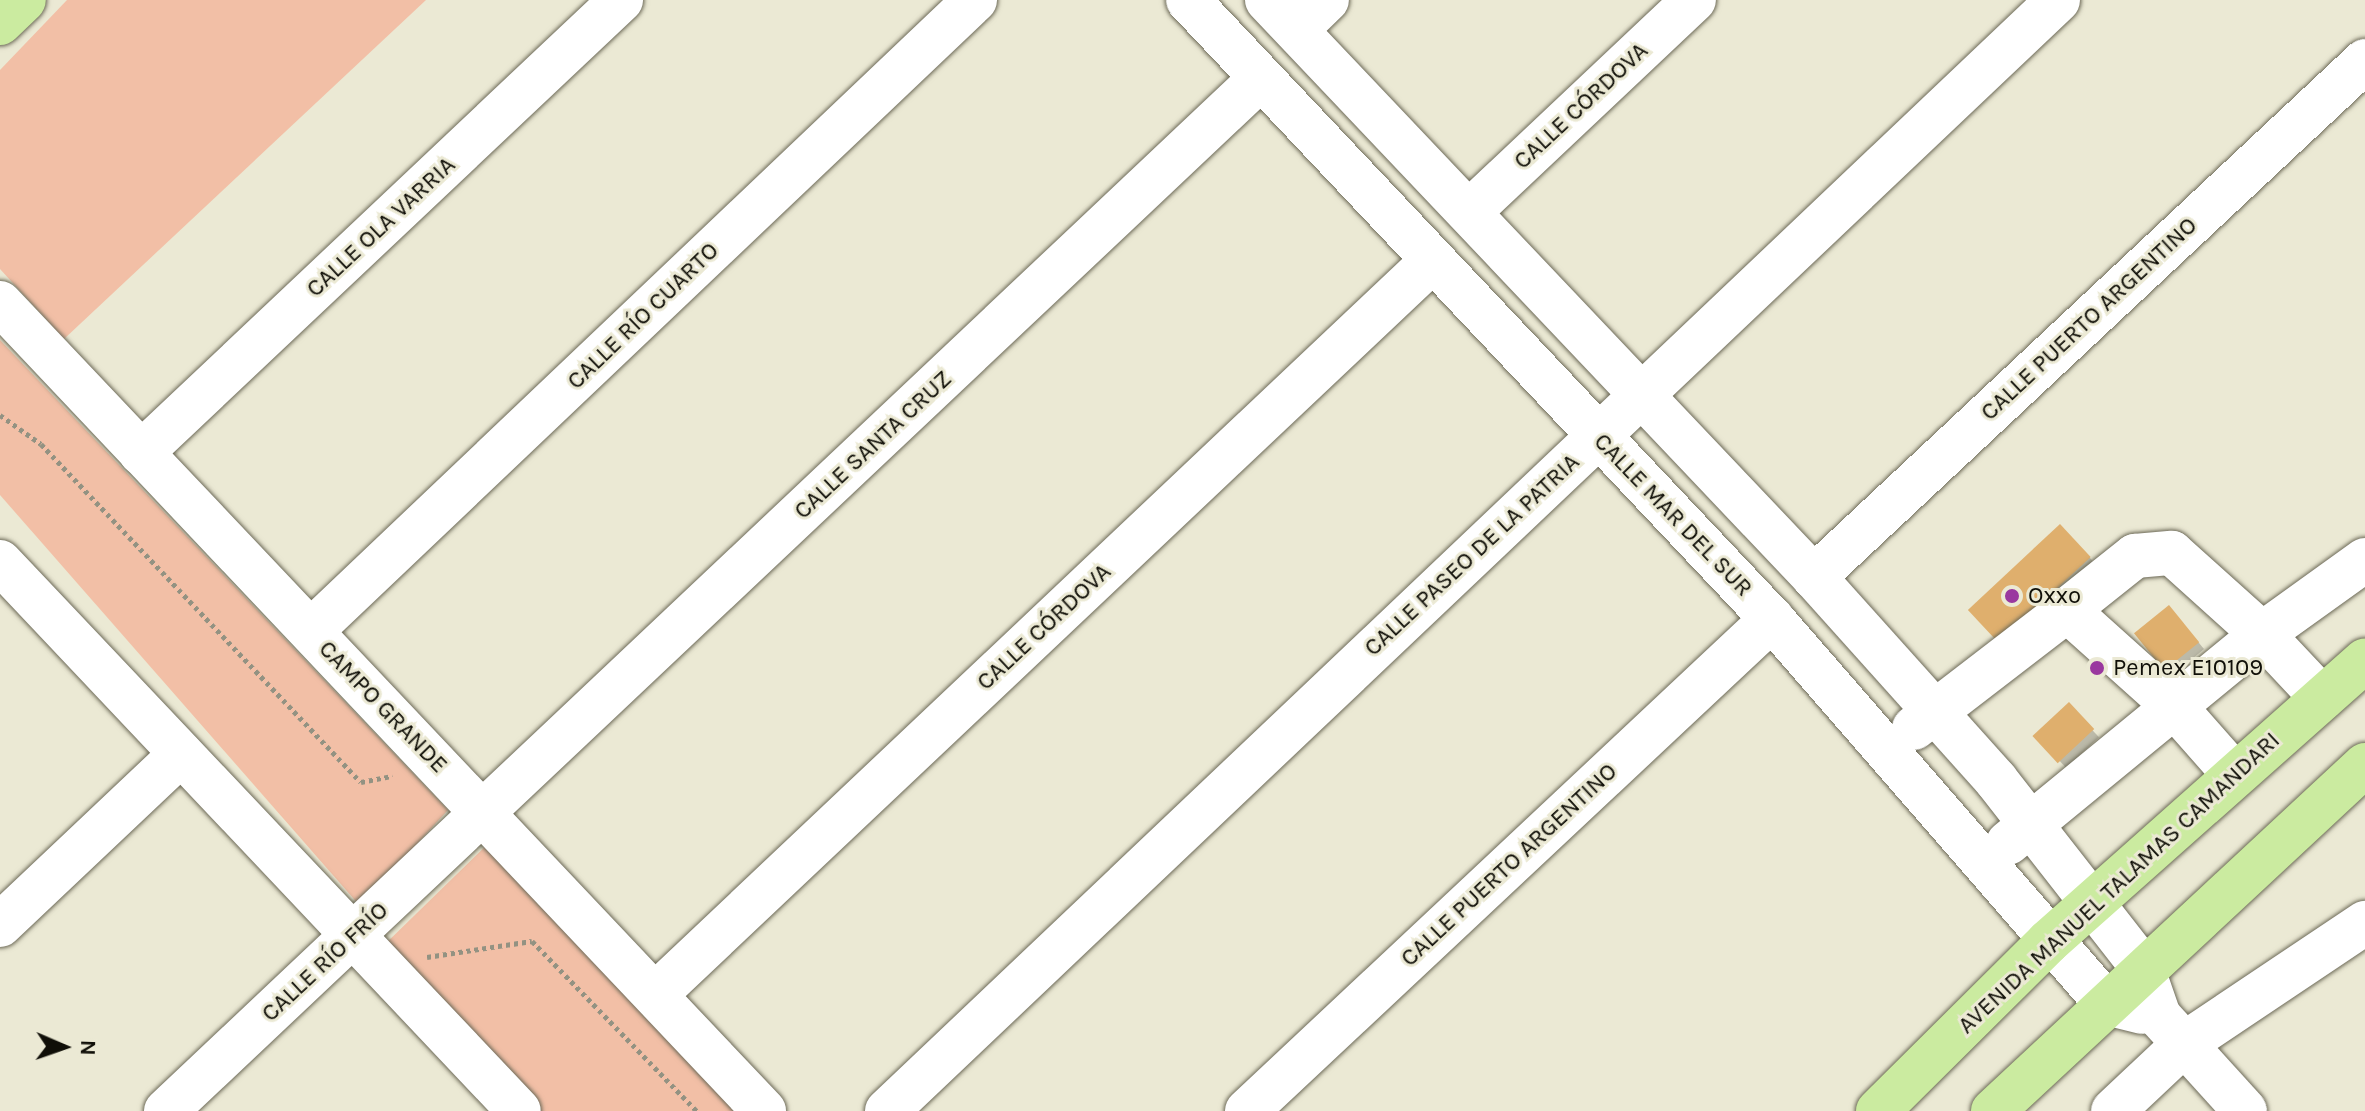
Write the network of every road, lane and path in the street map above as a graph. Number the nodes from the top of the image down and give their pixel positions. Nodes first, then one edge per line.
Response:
1 (24, 0) edge
2 (621, 0) edge
3 (975, 0) edge
4 (1188, 0) edge
5 (1327, 0) edge
6 (1694, 0) edge
7 (2058, 0) edge
8 (1281, 15) edge
9 (0, 23) edge
10 (2365, 61) edge
11 (1261, 78) junction
12 (1469, 212) junction
13 (1433, 260) junction
14 (0, 303) edge
15 (1641, 395) junction
16 (0, 415) edge
17 (1598, 436) junction
18 (141, 453) junction
19 (2365, 560) edge
20 (4, 575) edge
21 (1814, 577) junction
22 (2067, 610) junction
23 (1772, 619) junction
24 (311, 631) junction
25 (2262, 634) junction
26 (2365, 661) edge
27 (2322, 698) junction
28 (2175, 707) junction
29 (1936, 712) junction
30 (1886, 748) junction
31 (181, 754) junction
32 (2365, 765) edge
33 (441, 767) junction
34 (2234, 774) junction
35 (484, 813) junction
36 (2031, 825) junction
37 (1983, 861) junction
38 (2094, 902) junction
39 (2365, 923) edge
40 (0, 925) edge
41 (2048, 942) junction
42 (367, 951) junction
43 (2142, 967) junction
44 (656, 994) junction
45 (2106, 1003) junction
46 (2172, 1030) junction
47 (166, 1111) edge
48 (519, 1111) edge
49 (697, 1111) edge
50 (764, 1111) edge
51 (887, 1111) edge
52 (1247, 1111) edge
53 (1878, 1111) edge
54 (1993, 1111) edge
55 (2113, 1111) edge
56 (2245, 1111) edge

1 - 9 main road
2 - 18 street, CALLE OLA VARRIA
3 - 24 street, CALLE RÍO CUARTO
4 - 11 street, CALLE MAR DEL SUR
5 - 8 street
6 - 12 street, CALLE CÓRDOVA
7 - 15 street, CALLE PASEO DE LA PATRIA
8 - 12 street
10 - 21 street, CALLE PUERTO ARGENTINO
11 - 13 street, CALLE MAR DEL SUR
11 - 35 street, CALLE SANTA CRUZ
12 - 15 street
13 - 17 street, CALLE MAR DEL SUR
13 - 44 street, CALLE CÓRDOVA
14 - 18 street, CAMPO GRANDE
15 - 17 street, CALLE PASEO DE LA PATRIA
15 - 21 street
16 - 33 path
17 - 23 street, CALLE MAR DEL SUR
17 - 51 street, CALLE PASEO DE LA PATRIA
18 - 24 street, CAMPO GRANDE
19 - 25 street
20 - 31 street
21 - 29 street
22 - 25 street
22 - 28 street
22 - 29 street
23 - 30 street, CALLE MAR DEL SUR
23 - 52 street, CALLE PUERTO ARGENTINO
24 - 33 street, CAMPO GRANDE
25 - 27 street
25 - 28 street
26 - 27 main road, AVENIDA MANUEL TALAMAS CAMANDARI
27 - 34 main road, AVENIDA MANUEL TALAMAS CAMANDARI
28 - 34 street
28 - 36 street
29 - 30 street
29 - 36 street
30 - 37 street, CALLE MAR DEL SUR
31 - 40 street
31 - 42 street
32 - 43 main road
33 - 35 street, CAMPO GRANDE
34 - 38 main road, AVENIDA MANUEL TALAMAS CAMANDARI
35 - 42 street, CALLE RÍO FRÍO
35 - 44 street, CAMPO GRANDE
36 - 37 street
36 - 38 street
37 - 41 street, CALLE MAR DEL SUR
38 - 41 main road, AVENIDA MANUEL TALAMAS CAMANDARI
38 - 43 street
39 - 46 street
41 - 45 street, CALLE MAR DEL SUR
41 - 53 main road, AVENIDA MANUEL TALAMAS CAMANDARI
42 - 47 street, CALLE RÍO FRÍO
42 - 48 street
42 - 49 path
43 - 45 main road
43 - 46 street
44 - 50 street, CAMPO GRANDE
45 - 46 street
45 - 54 main road
46 - 55 street
46 - 56 street

